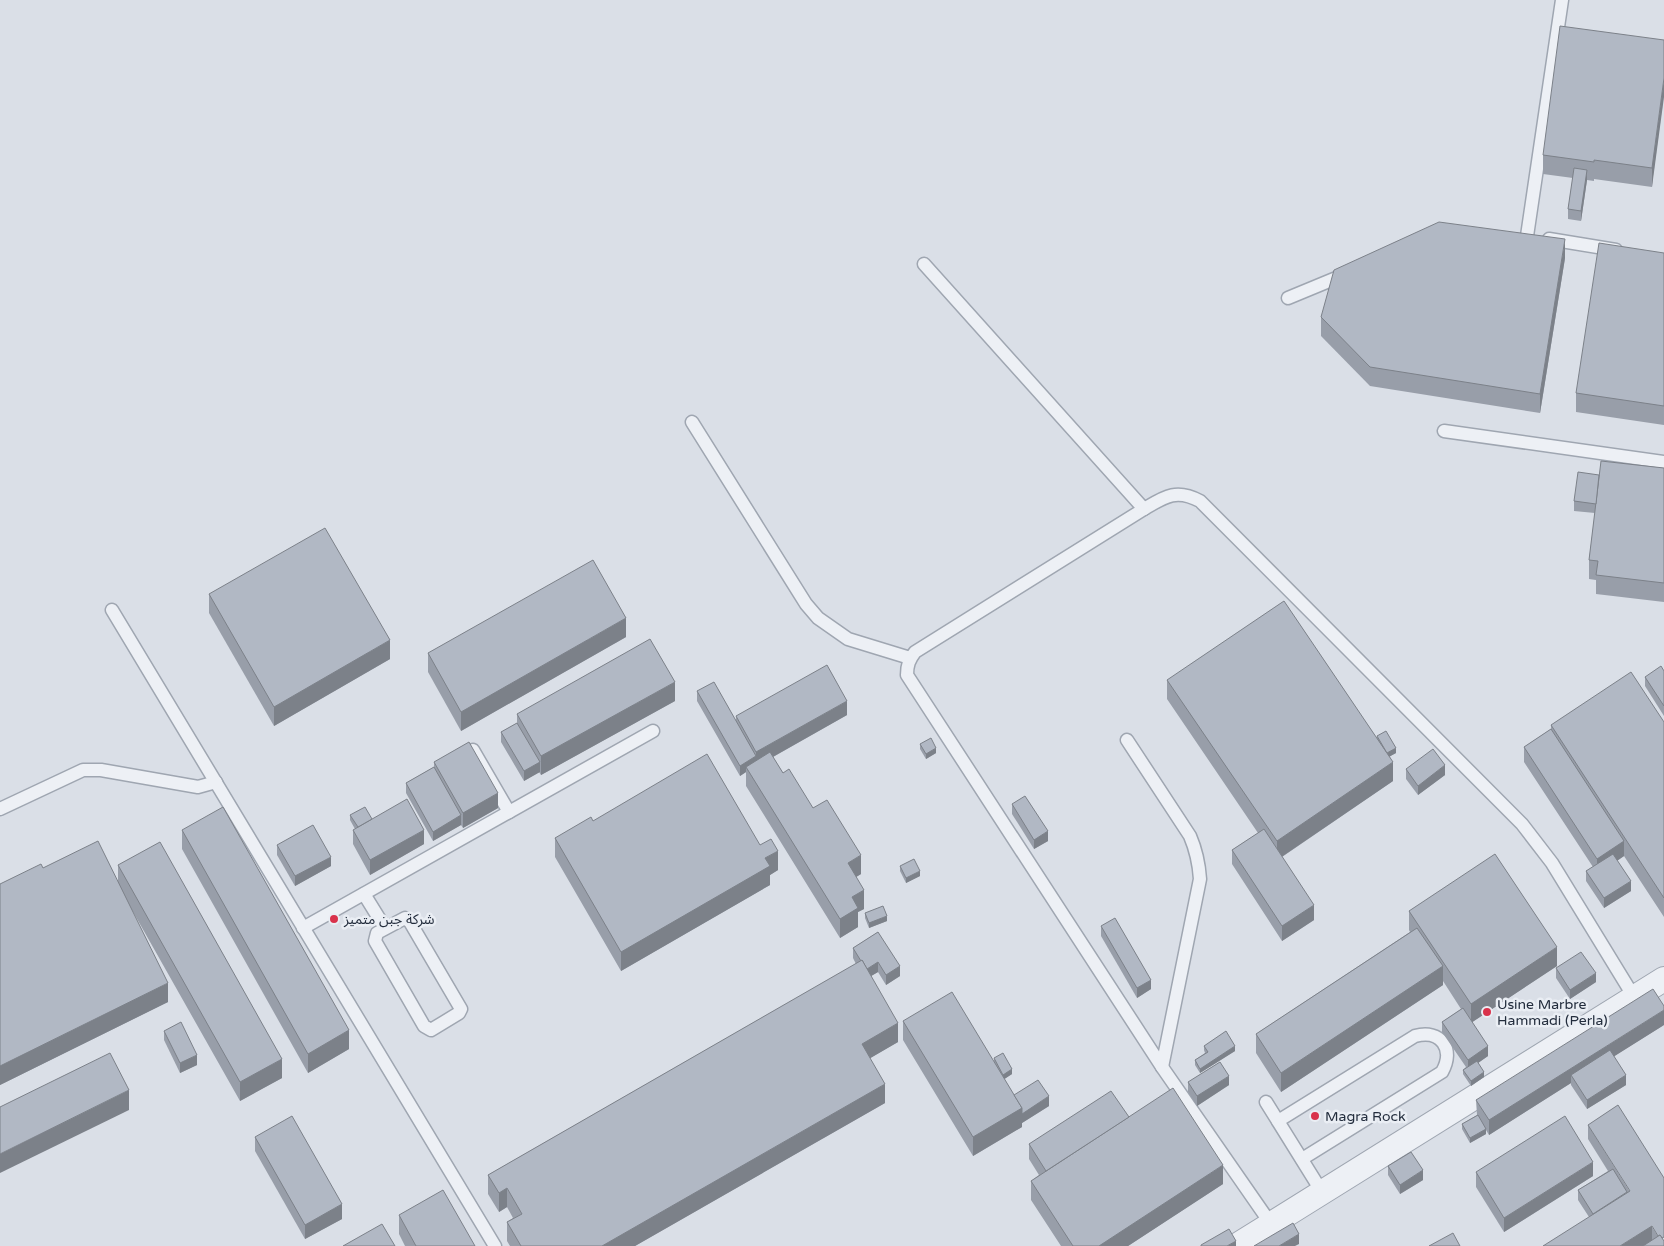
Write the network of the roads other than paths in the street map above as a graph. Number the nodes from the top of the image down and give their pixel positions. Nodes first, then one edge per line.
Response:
1 (1562, 0) edge
2 (1625, 252) edge
3 (924, 264) dead end
4 (1362, 267) edge
5 (1288, 298) dead end
6 (692, 422) dead end
7 (1444, 431) dead end
8 (1664, 462) edge
9 (1144, 509) junction
10 (112, 610) dead end
11 (910, 658) junction
12 (653, 731) dead end
13 (1127, 740) dead end
14 (470, 746) edge
15 (216, 782) junction
16 (0, 810) edge
17 (509, 812) junction
18 (364, 894) junction
19 (304, 928) junction
20 (385, 928) junction
21 (1664, 979) edge
22 (1634, 997) junction
23 (1162, 1067) junction
24 (1266, 1102) dead end
25 (1278, 1121) junction
26 (1302, 1159) junction
27 (1322, 1192) junction
28 (1271, 1224) junction
29 (495, 1246) edge
30 (1236, 1246) edge

1 - 2 lane
3 - 9 lane
4 - 5 lane
6 - 11 lane
7 - 8 lane
9 - 11 lane
9 - 22 lane
10 - 15 lane
11 - 23 lane
12 - 17 lane
13 - 23 lane
14 - 17 lane
15 - 16 lane
15 - 19 lane
17 - 18 lane
18 - 19 lane
18 - 20 lane
19 - 29 lane
20 - 20 lane
21 - 22 street
22 - 27 street
23 - 28 lane
24 - 25 lane
25 - 26 lane
25 - 26 lane
26 - 27 lane
27 - 28 street
28 - 30 street

